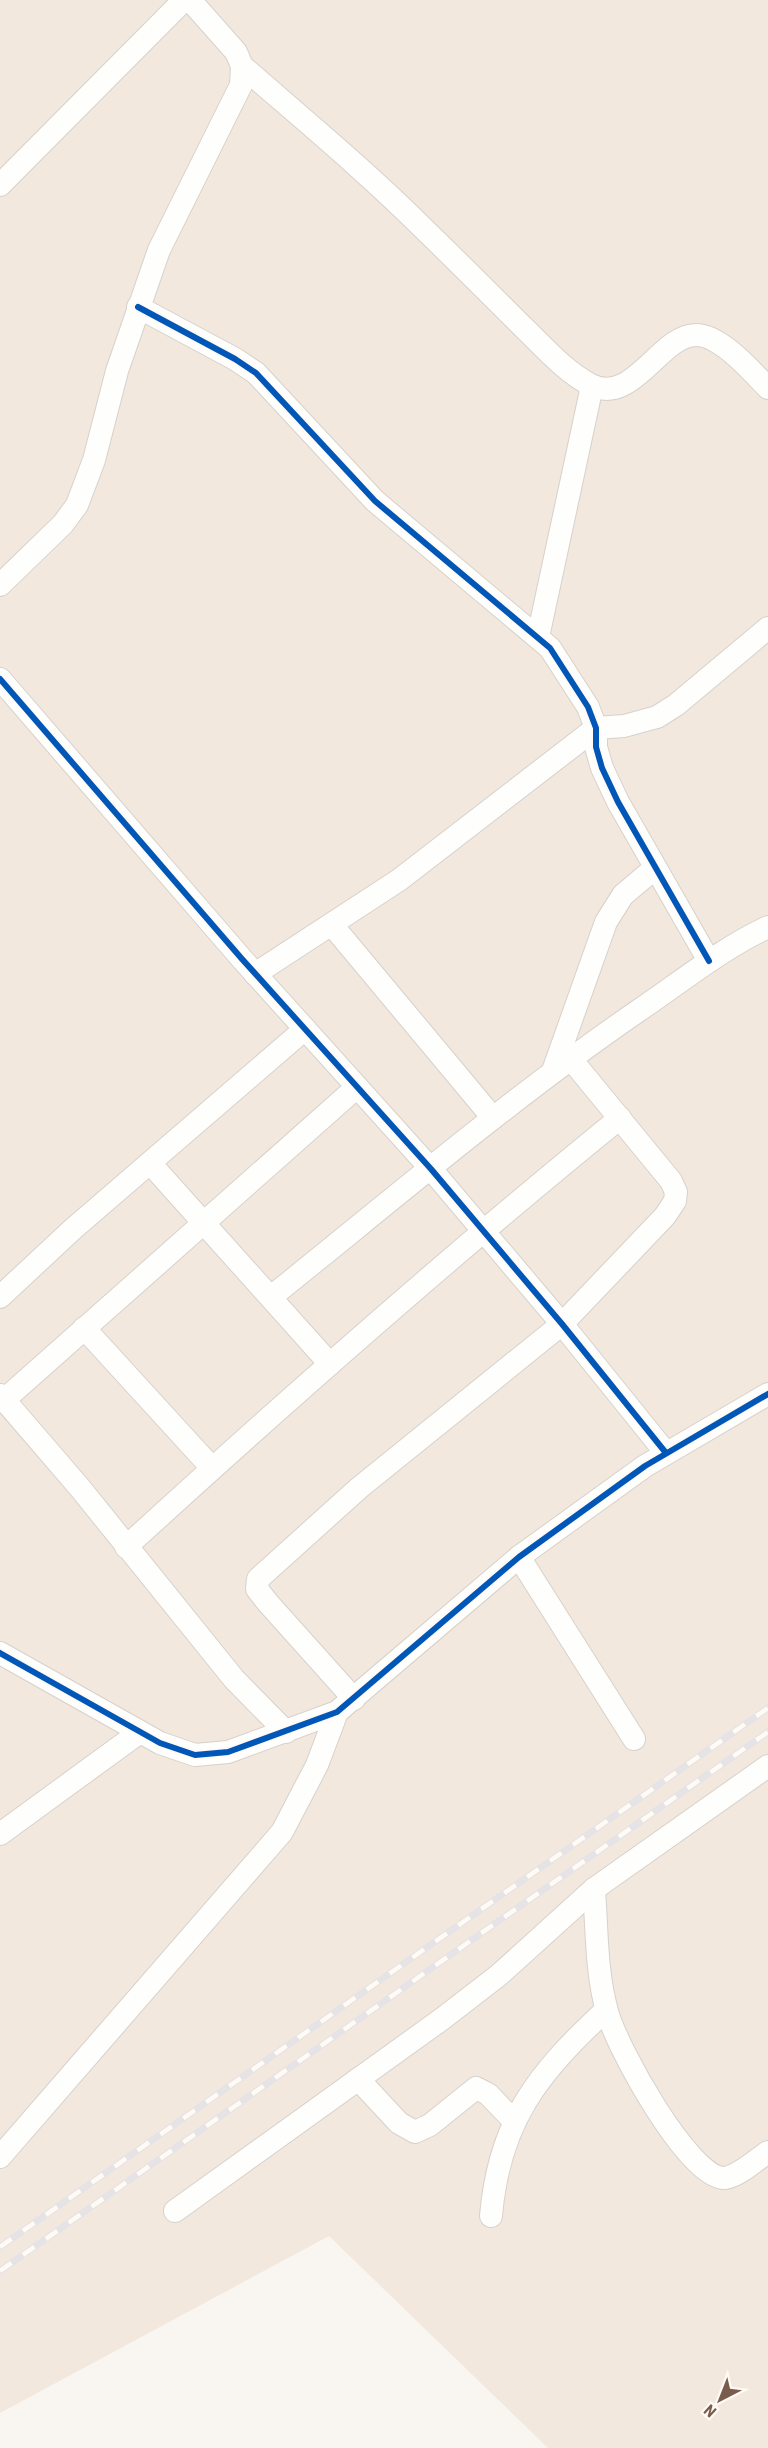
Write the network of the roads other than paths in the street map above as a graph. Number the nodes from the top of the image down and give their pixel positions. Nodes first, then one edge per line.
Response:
1 (184, 0) edge
2 (190, 0) edge
3 (242, 66) junction
4 (0, 185) edge
5 (138, 307) junction
6 (592, 386) junction
7 (768, 388) edge
8 (0, 585) edge
9 (768, 628) edge
10 (538, 637) junction
11 (0, 679) edge
12 (596, 728) junction
13 (655, 868) junction
14 (332, 925) junction
15 (768, 927) edge
16 (710, 961) junction
17 (255, 974) junction
18 (305, 1029) junction
19 (562, 1064) junction
20 (357, 1087) junction
21 (493, 1118) junction
22 (620, 1118) junction
23 (150, 1163) junction
24 (431, 1169) junction
25 (204, 1222) junction
26 (482, 1230) junction
27 (0, 1297) edge
28 (271, 1297) junction
29 (562, 1324) junction
30 (84, 1329) junction
31 (330, 1364) junction
32 (768, 1394) edge
33 (2, 1398) edge
34 (666, 1453) junction
35 (212, 1468) junction
36 (126, 1547) junction
37 (519, 1557) junction
38 (0, 1653) edge
39 (346, 1706) junction
40 (140, 1731) junction
41 (286, 1732) junction
42 (634, 1739) dead end
43 (768, 1766) edge
44 (0, 1834) edge
45 (594, 1889) junction
46 (606, 2010) junction
47 (358, 2079) junction
48 (514, 2121) junction
49 (768, 2152) edge
50 (0, 2157) edge
51 (175, 2211) dead end
52 (491, 2216) dead end

1 - 4 street
2 - 3 street
3 - 5 street
3 - 6 street
5 - 8 street
5 - 10 street
6 - 7 street
6 - 10 street
9 - 12 street
10 - 12 street
11 - 17 street
12 - 13 street
12 - 14 street
13 - 16 street
13 - 19 street
14 - 17 street
14 - 21 street
15 - 16 street
16 - 19 street
17 - 18 street
18 - 20 street
18 - 23 street
19 - 21 street
19 - 22 street
20 - 24 street
20 - 25 street
21 - 24 street
22 - 26 street
22 - 29 street
23 - 25 street
23 - 27 street
24 - 26 street
24 - 28 street
25 - 28 street
25 - 30 street
26 - 29 street
26 - 31 street
28 - 31 street
29 - 34 street
29 - 39 street
30 - 33 street
30 - 35 street
31 - 35 street
32 - 34 street
33 - 36 street
34 - 37 street
35 - 36 street
36 - 41 street
37 - 39 street
37 - 42 street
38 - 40 street
39 - 41 street
39 - 50 street
40 - 41 street
40 - 44 street
43 - 45 street
45 - 46 street
45 - 47 street
46 - 48 street
46 - 49 street
47 - 48 street
47 - 51 street
48 - 52 street

